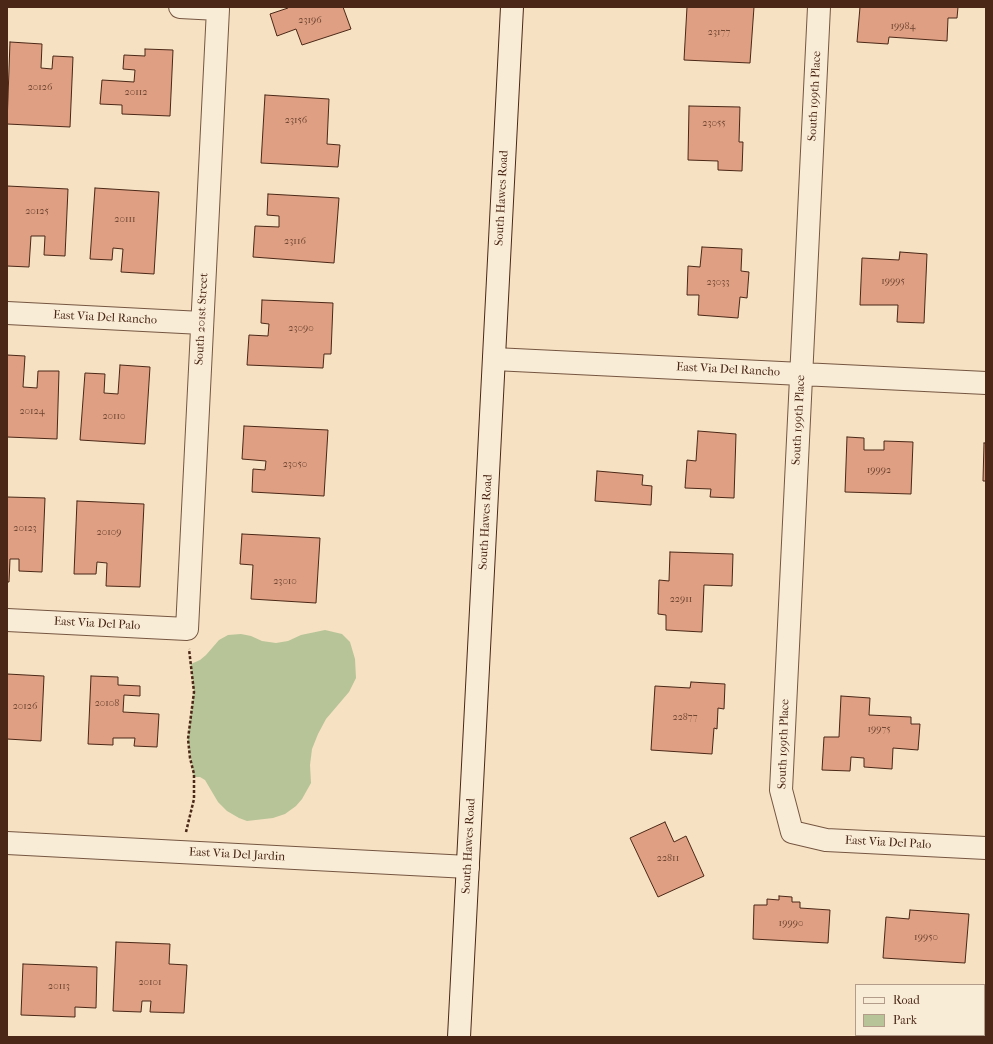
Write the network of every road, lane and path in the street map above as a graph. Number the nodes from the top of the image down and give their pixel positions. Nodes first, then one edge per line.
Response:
1 (180, 7) edge
2 (512, 7) edge
3 (819, 7) edge
4 (7, 313) edge
5 (202, 323) junction
6 (494, 359) junction
7 (801, 374) junction
8 (986, 383) edge
9 (7, 620) edge
10 (187, 629) junction
11 (792, 832) joint
12 (7, 843) edge
13 (986, 848) edge
14 (181, 852) junction
15 (468, 867) junction
16 (460, 1037) edge

1 - 5 street, South 201st Street
2 - 6 street, South Hawes Road
3 - 7 street, South 199th Place
4 - 5 street, East Via Del Rancho
5 - 10 street, South 201st Street
6 - 7 street, East Via Del Rancho
6 - 15 street, South Hawes Road
7 - 8 street, East Via Del Rancho
7 - 11 street, South 199th Place
9 - 10 street, East Via Del Palo
10 - 14 path
11 - 13 street, East Via Del Palo
12 - 14 street, East Via Del Jardin
14 - 15 street, East Via Del Jardin
15 - 16 street, South Hawes Road

